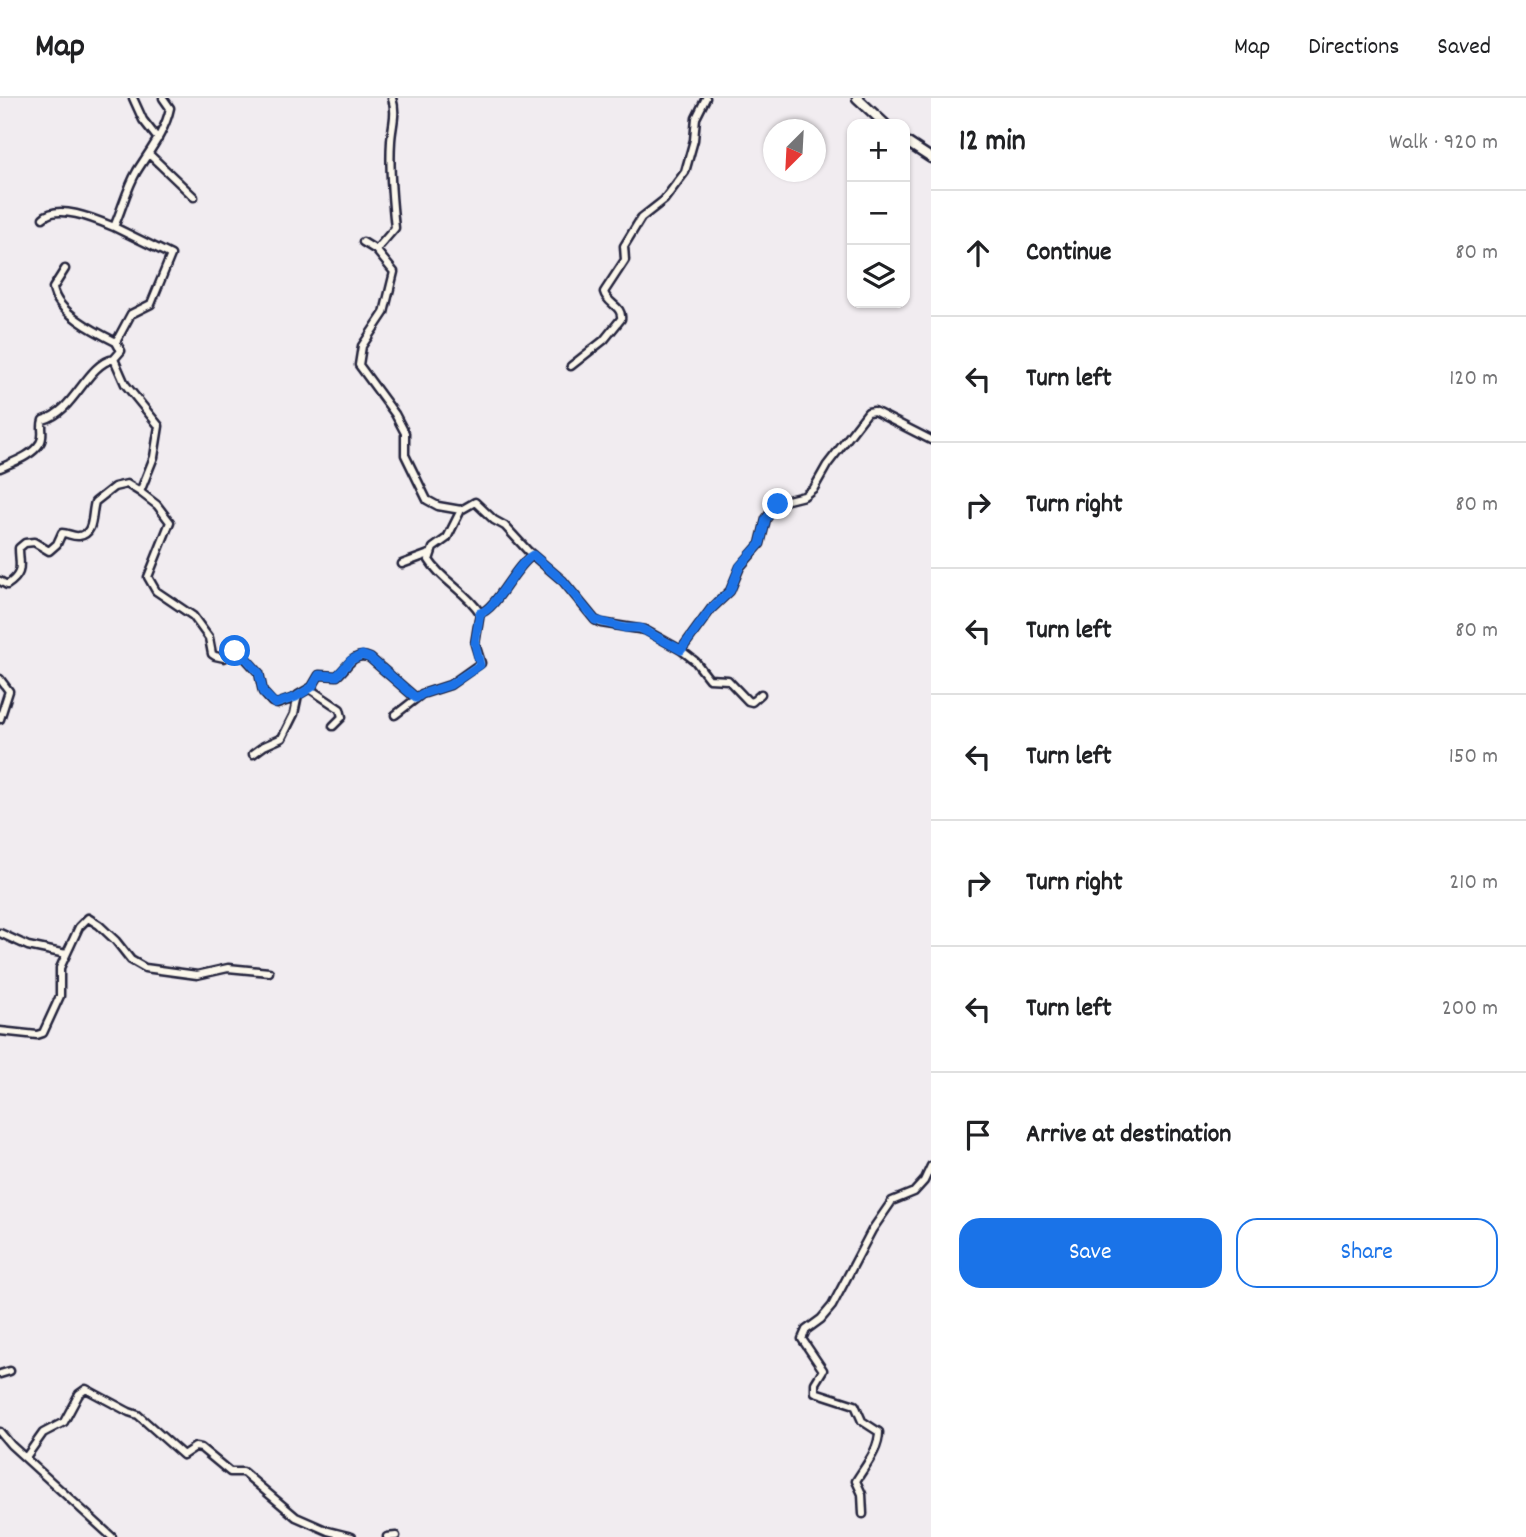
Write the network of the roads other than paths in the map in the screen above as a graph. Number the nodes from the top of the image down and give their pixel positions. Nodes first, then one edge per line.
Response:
1 (133, 98) edge
2 (163, 98) edge
3 (392, 98) edge
4 (706, 98) edge
5 (857, 98) edge
6 (880, 119) edge
7 (158, 139) junction
8 (910, 144) edge
9 (149, 154) junction
10 (931, 158) edge
11 (194, 197) dead end
12 (43, 218) dead end
13 (114, 227) junction
14 (363, 242) dead end
15 (376, 250) junction
16 (65, 269) dead end
17 (116, 342) junction
18 (114, 359) junction
19 (571, 366) dead end
20 (931, 440) edge
21 (0, 468) edge
22 (140, 492) junction
23 (461, 510) junction
24 (429, 554) junction
25 (533, 555) junction
26 (402, 564) dead end
27 (0, 580) edge
28 (480, 613) junction
29 (681, 650) junction
30 (0, 679) edge
31 (310, 689) junction
32 (761, 694) dead end
33 (296, 697) junction
34 (416, 698) junction
35 (395, 715) dead end
36 (0, 719) edge
37 (333, 726) dead end
38 (253, 754) dead end
39 (0, 933) edge
40 (66, 954) junction
41 (269, 972) dead end
42 (0, 1031) edge
43 (931, 1166) edge
44 (10, 1371) dead end
45 (0, 1374) edge
46 (0, 1432) edge
47 (26, 1457) junction
48 (863, 1514) dead end
49 (396, 1536) edge
50 (112, 1537) edge
51 (352, 1537) edge
52 (387, 1537) edge

1 - 7 street
2 - 7 street
3 - 15 street
4 - 19 street
5 - 6 street
7 - 9 street
8 - 10 street
9 - 11 street
9 - 13 street
12 - 13 street
13 - 17 street
14 - 15 street
15 - 23 street
16 - 17 street
17 - 18 street
18 - 21 street
18 - 22 street
20 - 29 street
22 - 27 street
22 - 33 street
23 - 24 street
23 - 25 street
24 - 26 street
24 - 28 street
25 - 28 street
25 - 29 street
28 - 34 street
29 - 32 street
30 - 36 street
31 - 33 street
31 - 34 street
31 - 37 street
33 - 38 street
34 - 35 street
39 - 40 street
40 - 41 street
40 - 42 street
43 - 48 street
44 - 45 street
46 - 47 street
47 - 50 street
47 - 51 street
49 - 52 street

